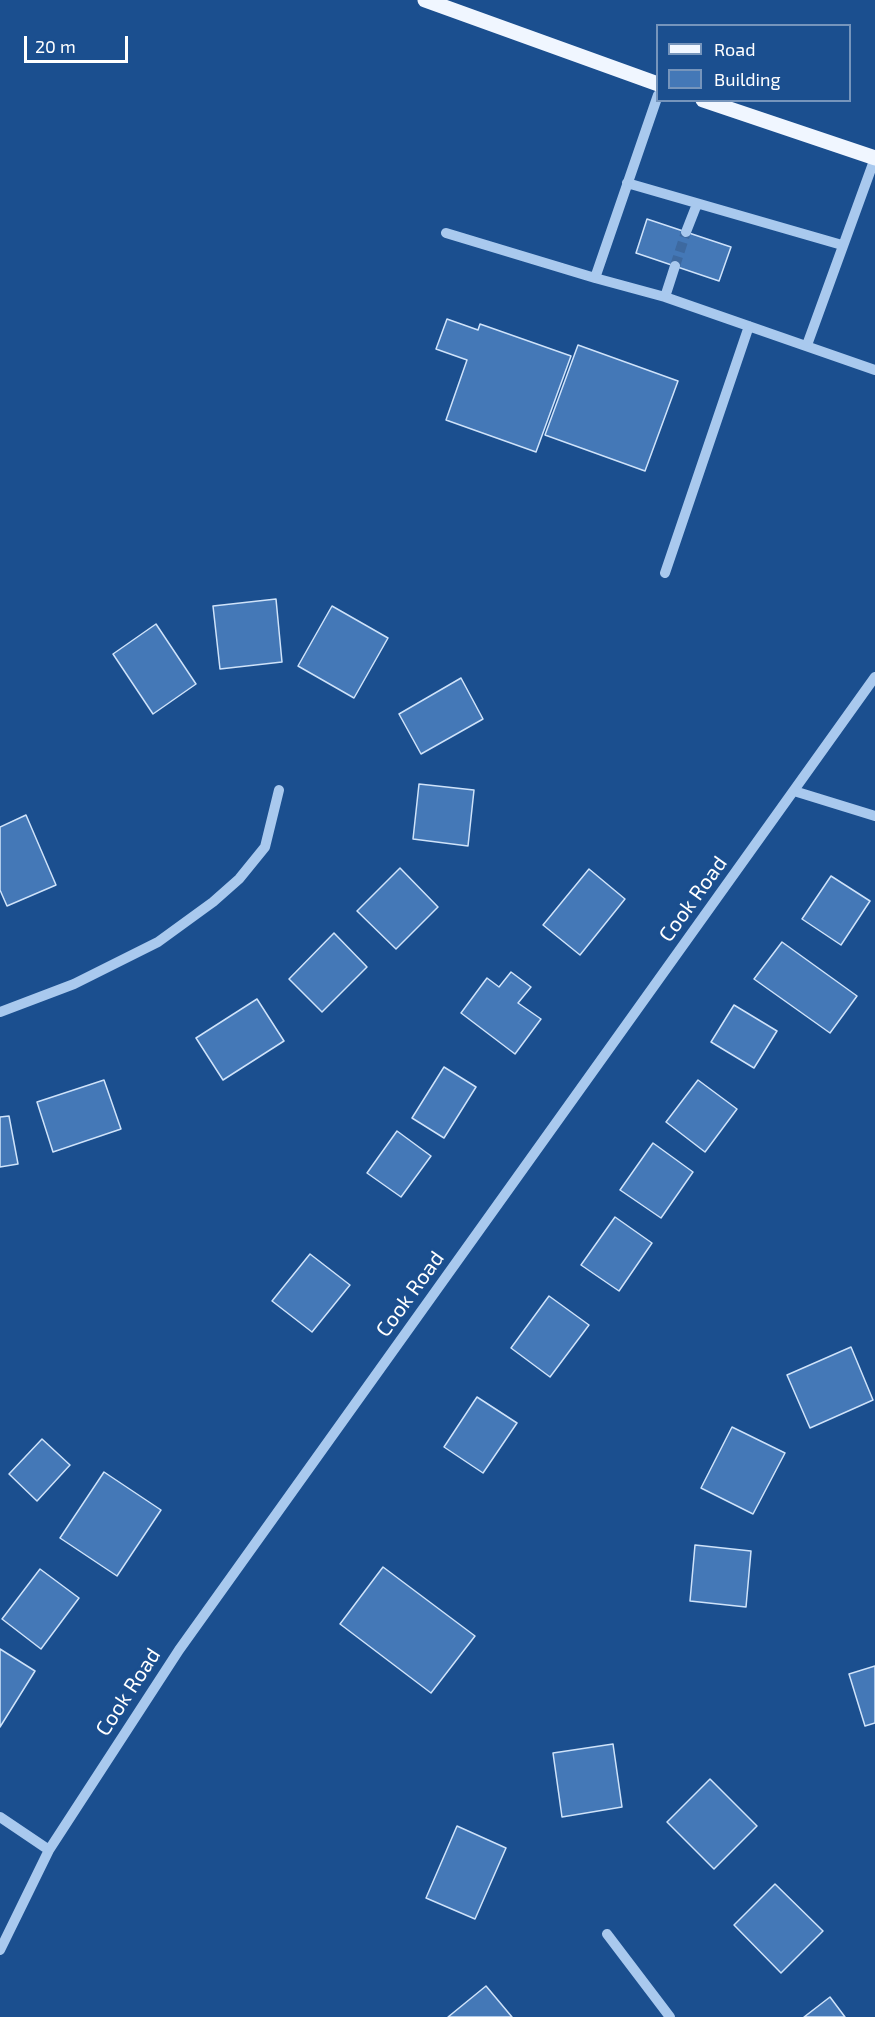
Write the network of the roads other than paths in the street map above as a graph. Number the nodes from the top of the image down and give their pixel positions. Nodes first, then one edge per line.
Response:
1 (425, 0) edge
2 (656, 84) edge
3 (656, 99) edge
4 (710, 102) edge
5 (875, 158) edge
6 (627, 183) junction
7 (697, 204) junction
8 (686, 232) tunnel mouth
9 (446, 233) dead end
10 (843, 245) junction
11 (675, 266) tunnel mouth
12 (595, 279) junction
13 (665, 297) junction
14 (749, 326) junction
15 (807, 345) junction
16 (875, 370) edge
17 (665, 573) dead end
18 (875, 677) edge
19 (279, 790) dead end
20 (794, 791) junction
21 (875, 816) edge
22 (0, 1012) edge
23 (0, 1817) edge
24 (49, 1850) junction
25 (607, 1934) dead end
26 (0, 1950) edge
27 (670, 2017) edge

1 - 2 main road
3 - 6 street
4 - 5 main road
5 - 10 street
6 - 7 street
6 - 12 street
7 - 8 street
7 - 10 street
9 - 12 street
10 - 15 street
11 - 13 street
12 - 13 street
13 - 14 street
14 - 15 street
14 - 17 street
15 - 16 street
18 - 20 street, Cook Road
19 - 22 street
20 - 21 street
20 - 24 street, Cook Road
23 - 24 street
24 - 26 street, Cook Road
25 - 27 street

